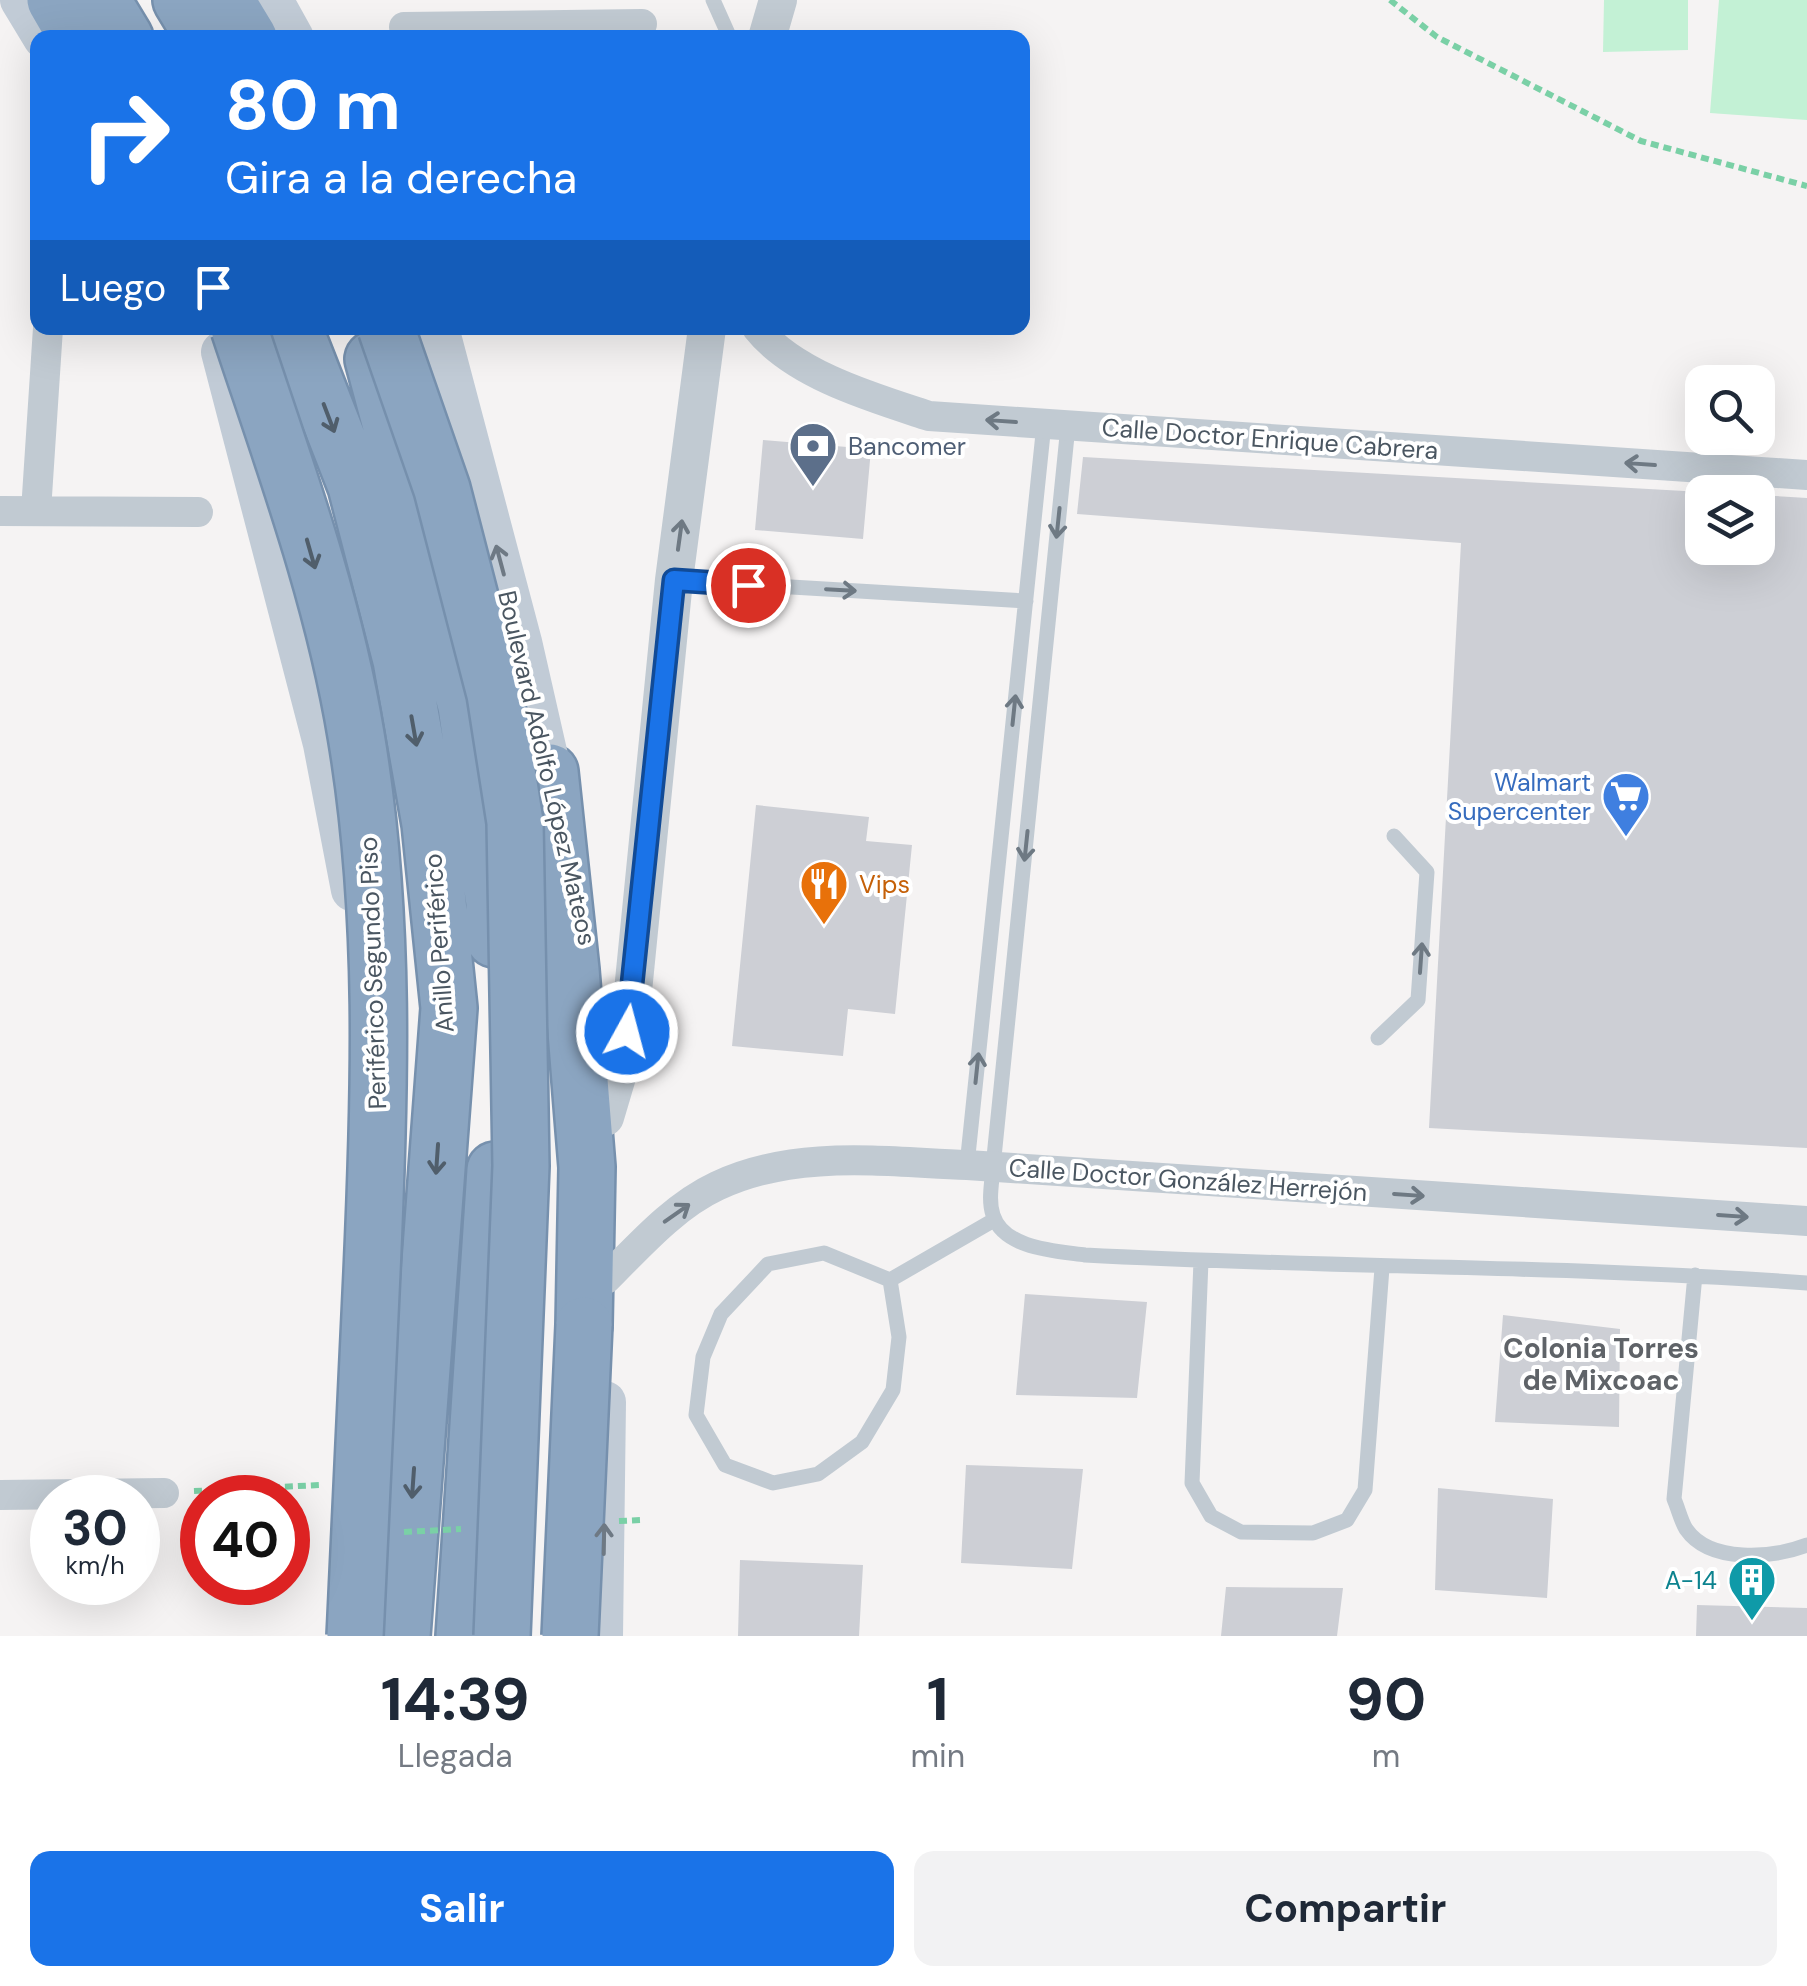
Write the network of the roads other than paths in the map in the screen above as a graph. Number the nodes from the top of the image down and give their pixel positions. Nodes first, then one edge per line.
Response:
1 (21, 0) edge
2 (55, 0) edge
3 (102, 0) edge
4 (181, 0) edge
5 (226, 0) edge
6 (272, 0) edge
7 (713, 0) edge
8 (778, 0) edge
9 (404, 22) edge
10 (642, 24) dead end
11 (39, 30) edge
12 (73, 30) edge
13 (120, 30) edge
14 (199, 30) edge
15 (244, 30) edge
16 (289, 30) edge
17 (726, 30) edge
18 (769, 30) edge
19 (48, 335) edge
20 (218, 335) edge
21 (242, 335) edge
22 (297, 335) edge
23 (364, 335) edge
24 (388, 335) edge
25 (440, 335) edge
26 (706, 335) edge
27 (763, 335) edge
28 (1056, 425) junction
29 (1807, 475) edge
30 (0, 511) edge
31 (36, 511) junction
32 (198, 512) dead end
33 (674, 580) junction
34 (1026, 601) junction
35 (550, 772) junction
36 (1394, 836) dead end
37 (1378, 1038) dead end
38 (445, 1055) junction
39 (605, 1116) junction
40 (356, 1150) junction
41 (980, 1166) junction
42 (994, 1220) junction
43 (1807, 1221) edge
44 (1201, 1261) junction
45 (1382, 1268) junction
46 (1695, 1275) junction
47 (890, 1280) junction
48 (1807, 1283) edge
49 (595, 1302) junction
50 (164, 1493) road end
51 (0, 1495) edge
52 (1807, 1545) edge
53 (336, 1568) junction
54 (333, 1636) edge
55 (355, 1636) edge
56 (376, 1636) edge
57 (402, 1636) edge
58 (464, 1636) edge
59 (502, 1636) edge
60 (570, 1636) edge
61 (602, 1636) edge

1 - 11 main road
2 - 12 highway
3 - 13 highway
4 - 14 highway
5 - 15 highway
6 - 16 main road
7 - 17 lane
8 - 18 street
9 - 10 street
19 - 31 street
20 - 40 main road
21 -> 55 highway, Periférico Segundo Piso, bridge
22 -> 38 highway, Anillo Periférico
23 - 58 highway, Anillo Periférico
24 - 59 highway, bridge
35 -> 25 main road, Boulevard Adolfo López Mateos
33 -> 26 street
28 -> 27 street, Calle Doctor Enrique Cabrera
29 -> 28 street, Calle Doctor Enrique Cabrera
28 - 34 lane
28 -> 41 lane
30 - 31 street
31 - 32 street
33 -> 34 lane
33 - 39 street
41 -> 34 lane
35 - 39 main road, Boulevard Adolfo López Mateos
35 - 49 highway
37 -> 36 lane
38 - 40 highway
38 -> 57 highway, Anillo Periférico
39 - 49 main road, Boulevard Adolfo López Mateos
40 - 53 main road
41 - 42 lane
41 -> 43 street, Calle Doctor González Herrejón
49 -> 41 street, Calle Doctor González Herrejón
42 - 44 lane
42 - 47 lane
44 - 45 lane
44 - 45 lane
45 - 46 lane
46 - 48 lane
46 - 52 lane
47 - 47 lane
49 - 60 highway, bridge
61 -> 49 main road, Boulevard Adolfo López Mateos
50 - 51 street
53 - 54 main road
53 - 56 highway

